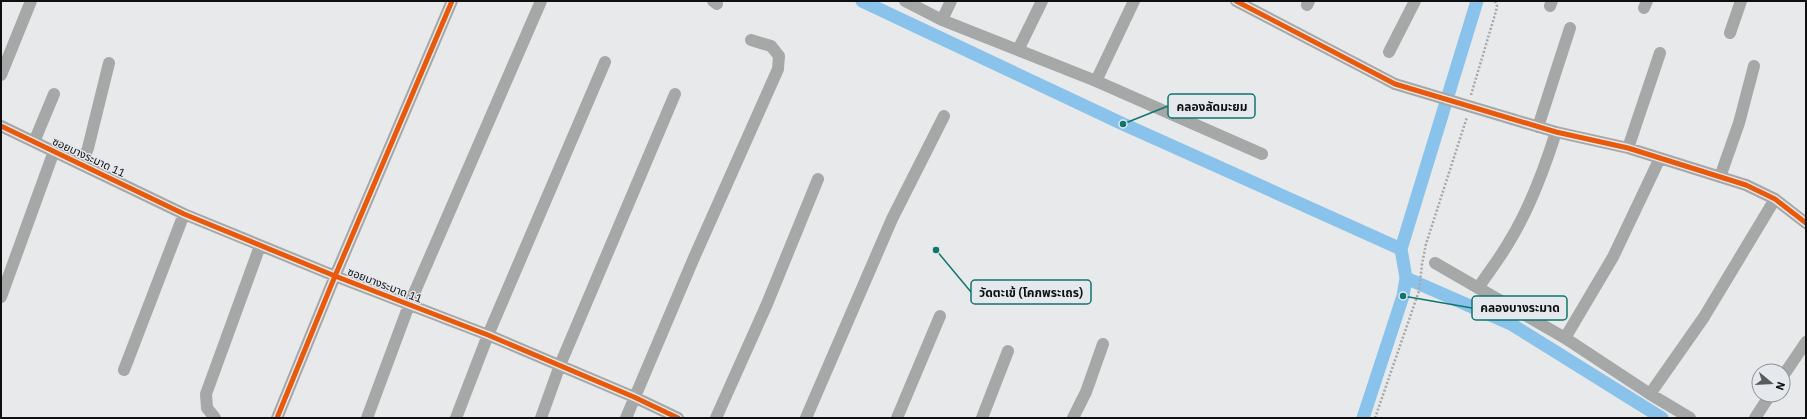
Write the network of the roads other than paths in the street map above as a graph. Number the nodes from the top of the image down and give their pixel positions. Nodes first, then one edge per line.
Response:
1 (31, 1) edge
2 (452, 1) edge
3 (541, 1) edge
4 (906, 1) edge
5 (951, 1) edge
6 (1042, 1) edge
7 (1134, 1) edge
8 (1236, 1) edge
9 (1415, 1) edge
10 (1741, 1) edge
11 (942, 20) junction
12 (1570, 28) dead end
13 (1730, 33) dead end
14 (751, 40) dead end
15 (1018, 50) junction
16 (1389, 52) dead end
17 (1660, 53) dead end
18 (605, 62) dead end
19 (109, 63) dead end
20 (1754, 66) dead end
21 (1, 75) edge
22 (1096, 81) junction
23 (54, 94) dead end
24 (675, 94) dead end
25 (944, 116) dead end
26 (1, 126) edge
27 (1538, 127) junction
28 (1556, 132) junction
29 (34, 142) junction
30 (1628, 148) junction
31 (54, 151) junction
32 (1262, 154) dead end
33 (1660, 158) junction
34 (82, 164) junction
35 (1720, 177) junction
36 (818, 179) dead end
37 (1775, 199) junction
38 (184, 214) junction
39 (1804, 217) edge
40 (260, 246) junction
41 (1435, 263) dead end
42 (335, 276) junction
43 (1478, 288) junction
44 (1, 297) edge
45 (408, 304) junction
46 (940, 316) dead end
47 (488, 335) junction
48 (1565, 338) junction
49 (1806, 342) edge
50 (1103, 344) dead end
51 (1008, 351) dead end
52 (1791, 364) edge
53 (560, 365) junction
54 (124, 370) dead end
55 (1650, 394) junction
56 (634, 397) junction
57 (1765, 403) edge
58 (215, 418) edge
59 (277, 418) edge
60 (367, 418) edge
61 (456, 418) edge
62 (541, 418) edge
63 (626, 418) edge
64 (678, 418) edge
65 (716, 418) edge
66 (806, 418) edge
67 (897, 418) edge
68 (982, 418) edge
69 (1074, 418) edge
70 (1690, 418) edge
71 (1755, 418) edge

1 - 21 street
2 - 42 street
3 - 45 street
4 - 11 street
5 - 11 street
6 - 15 street
7 - 22 street
8 - 27 street, bridge
9 - 16 street
10 - 13 street
11 - 15 street
12 - 27 street
14 - 56 street
15 - 22 street
17 - 30 street
18 - 47 street
19 - 34 street
20 - 35 street
22 - 32 street
23 - 29 street
24 - 53 street
25 - 66 street
26 - 29 street, ซอยบางระมาด 11
27 - 28 street
28 - 30 street
28 - 43 street
29 - 31 street, ซอยบางระมาด 11
30 - 33 street
31 - 34 street, ซอยบางระมาด 11
31 - 44 street
33 - 35 street
33 - 48 street
34 - 38 street, ซอยบางระมาด 11
35 - 37 street
36 - 65 street
37 - 39 street
37 - 55 street
38 - 40 street, ซอยบางระมาด 11
38 - 54 street
40 - 42 street, ซอยบางระมาด 11
40 - 58 street
41 - 43 street
42 - 45 street, ซอยบางระมาด 11
42 - 59 street
43 - 48 street
45 - 47 street, ซอยบางระมาด 11
45 - 60 street
46 - 67 street
47 - 53 street, ซอยบางระมาด 11
47 - 61 street
48 - 55 street
49 - 52 street
50 - 69 street
51 - 68 street
53 - 56 street, ซอยบางระมาด 11
53 - 62 street
55 - 70 street
56 - 63 street
56 - 64 street, ซอยบางระมาด 11
57 - 71 street

